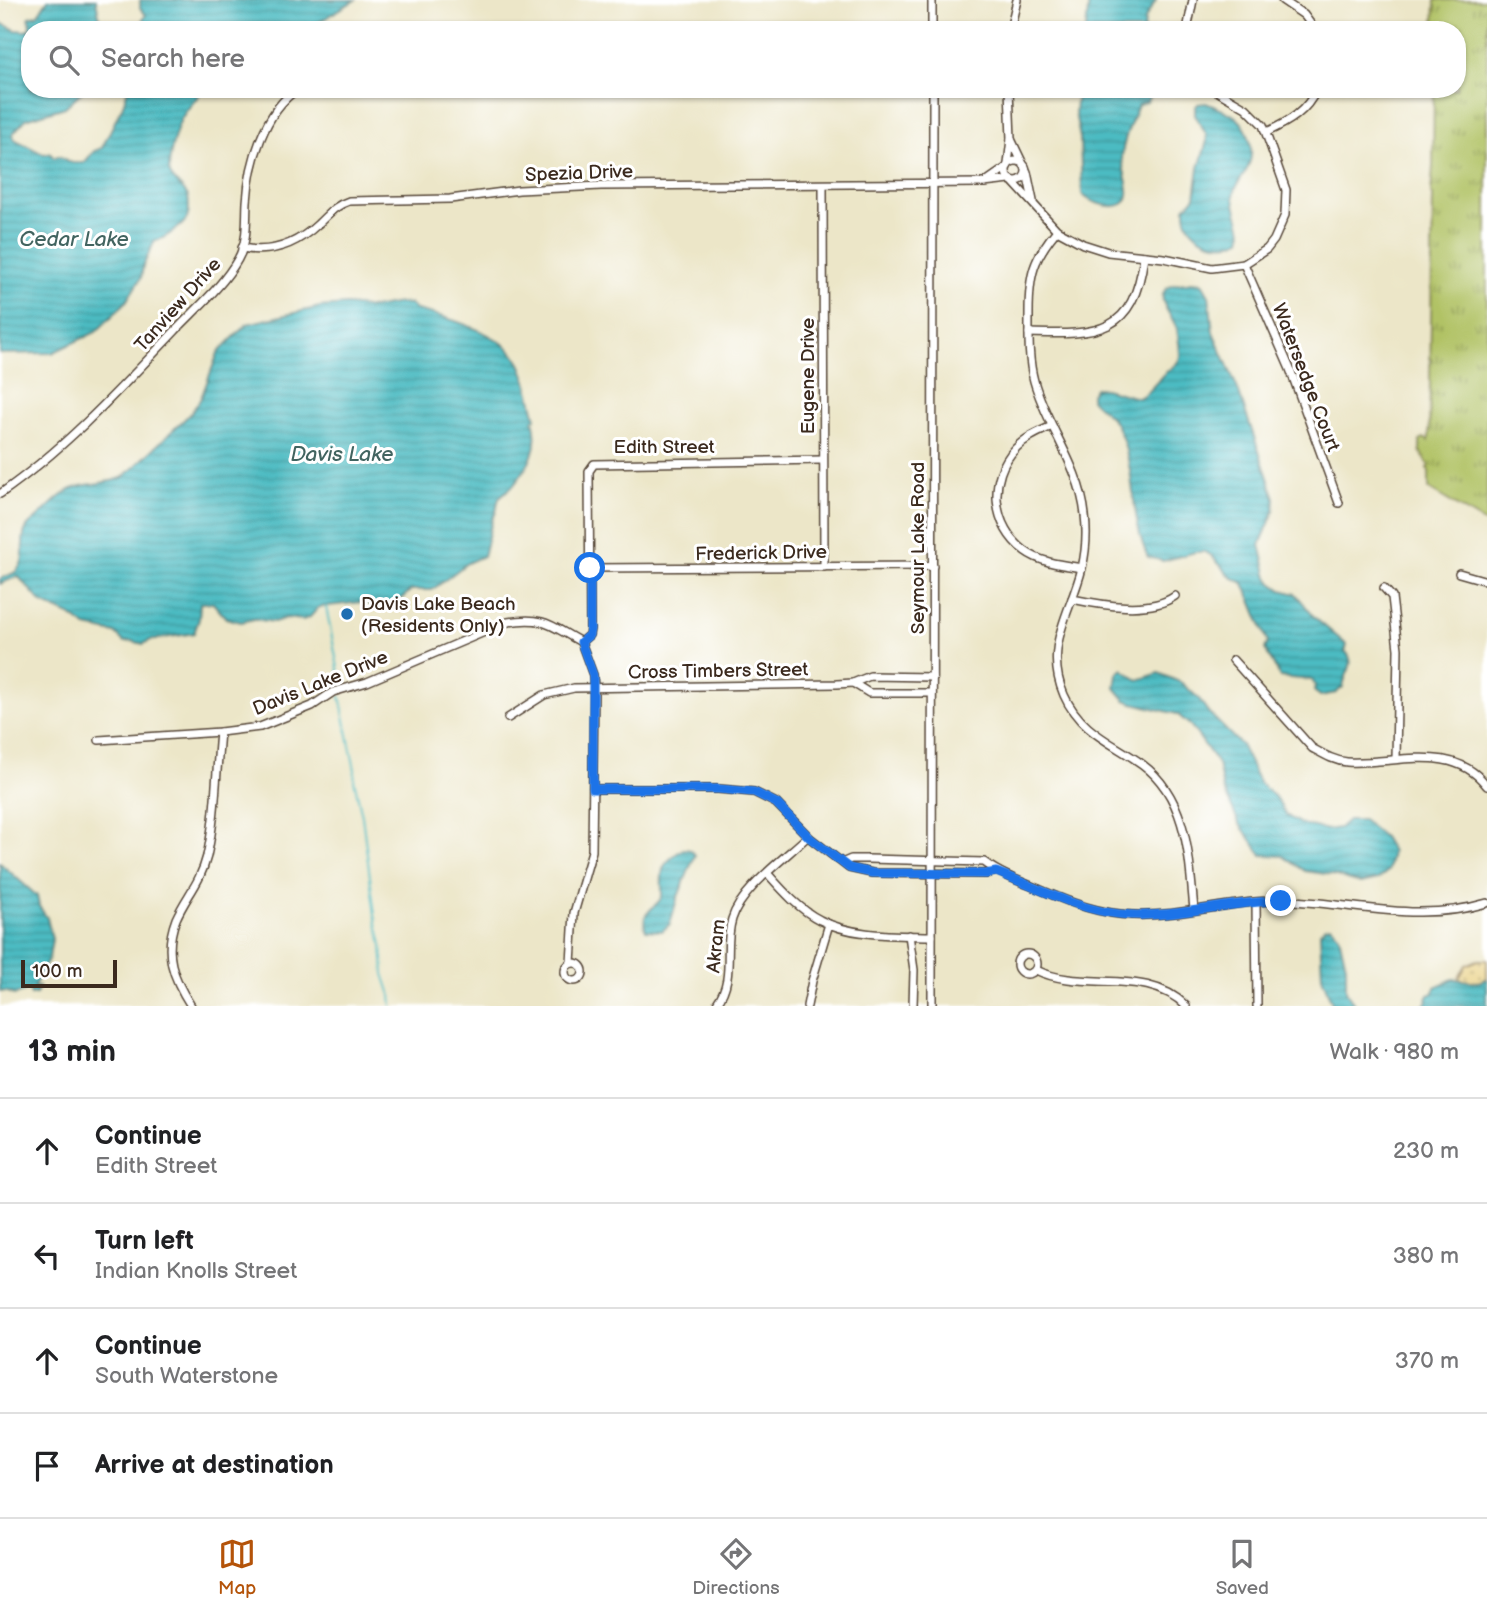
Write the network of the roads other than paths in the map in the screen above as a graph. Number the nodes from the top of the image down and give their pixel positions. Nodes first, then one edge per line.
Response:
1 (932, 0) edge
2 (1017, 0) edge
3 (1193, 0) edge
4 (1282, 0) edge
5 (932, 21) edge
6 (1012, 21) edge
7 (1189, 21) edge
8 (1308, 21) edge
9 (290, 98) edge
10 (933, 98) edge
11 (1009, 98) edge
12 (1229, 98) edge
13 (1312, 98) edge
14 (1267, 131) junction
15 (1011, 139) junction
16 (1023, 162) junction
17 (1007, 166) junction
18 (1027, 172) junction
19 (1012, 181) junction
20 (984, 183) junction
21 (933, 184) junction
22 (823, 185) junction
23 (1033, 202) junction
24 (1057, 230) junction
25 (243, 248) junction
26 (1144, 256) junction
27 (1244, 264) junction
28 (1029, 333) junction
29 (1052, 426) junction
30 (822, 460) junction
31 (0, 494) edge
32 (1339, 503) dead end
33 (933, 566) junction
34 (824, 567) junction
35 (590, 568) junction
36 (1082, 568) junction
37 (1459, 573) dead end
38 (1487, 581) edge
39 (1384, 587) dead end
40 (1175, 596) dead end
41 (1072, 599) junction
42 (581, 642) junction
43 (1233, 660) dead end
44 (932, 677) junction
45 (853, 683) junction
46 (594, 688) junction
47 (932, 694) junction
48 (508, 718) dead end
49 (220, 732) junction
50 (99, 740) dead end
51 (1396, 759) junction
52 (1487, 786) edge
53 (593, 789) junction
54 (808, 836) junction
55 (844, 862) junction
56 (932, 862) junction
57 (996, 872) junction
58 (768, 874) junction
59 (932, 874) junction
60 (1256, 902) junction
61 (1487, 902) edge
62 (1194, 909) junction
63 (830, 924) junction
64 (909, 935) junction
65 (932, 936) junction
66 (571, 962) dead end
67 (1036, 970) dead end
68 (718, 1003) dead end
69 (191, 1006) edge
70 (807, 1006) edge
71 (913, 1006) edge
72 (932, 1006) edge
73 (1186, 1006) edge
74 (1257, 1006) edge

1 - 5 street
2 - 6 street
3 - 7 street
4 - 8 street
9 - 25 street, Tanview Drive
10 - 21 street, Seymour Lake Road
11 - 15 street
12 - 14 street
13 - 14 street
14 - 27 street
15 - 16 street
15 - 17 street
16 - 17 street
16 - 18 street
17 - 19 street
17 - 20 street
18 - 19 street
18 - 23 street
19 - 20 street, Spezia Drive
19 - 23 street
20 - 21 street, Spezia Drive
21 - 22 street, Spezia Drive
21 - 33 street, Seymour Lake Road
22 - 25 street, Spezia Drive
22 - 30 street, Eugene Drive
23 - 24 street
24 - 26 street
24 - 28 street
25 - 31 street, Tanview Drive
26 - 27 street
26 - 28 street
27 - 32 street, Watersedge Court
28 - 29 street
29 - 36 street
29 - 36 street
30 - 34 street, Eugene Drive
30 - 35 street, Edith Street
33 - 34 street, Frederick Drive
33 - 44 street, Seymour Lake Road
34 - 35 street, Frederick Drive
35 - 42 street, Edith Street
36 - 41 street
37 - 38 street
39 - 51 street
40 - 41 street
41 - 62 street
42 - 46 street
42 - 49 street, Davis Lake Drive
43 - 51 street
44 - 45 street, Cross Timbers Street
44 - 47 street, Seymour Lake Road
45 - 46 street, Cross Timbers Street
45 - 47 street, Cross Timbers Street
46 - 48 street, Cross Timbers Street
46 - 53 street
47 - 56 street, Seymour Lake Road
49 - 50 street, Davis Lake Drive
49 - 69 street
51 - 52 street
53 - 54 street
53 - 66 street
54 - 55 street
54 - 58 street, Akram
55 - 56 street
55 - 59 street
56 - 57 street
56 - 59 street, Seymour Lake Road
57 - 59 street
57 - 62 street
58 - 63 street
58 - 68 street, Akram
59 - 65 street, Seymour Lake Road
60 - 61 street
60 - 62 street
60 - 74 street
63 - 64 street
63 - 70 street
64 - 65 street
64 - 71 street
65 - 72 street, Seymour Lake Road
67 - 73 street

